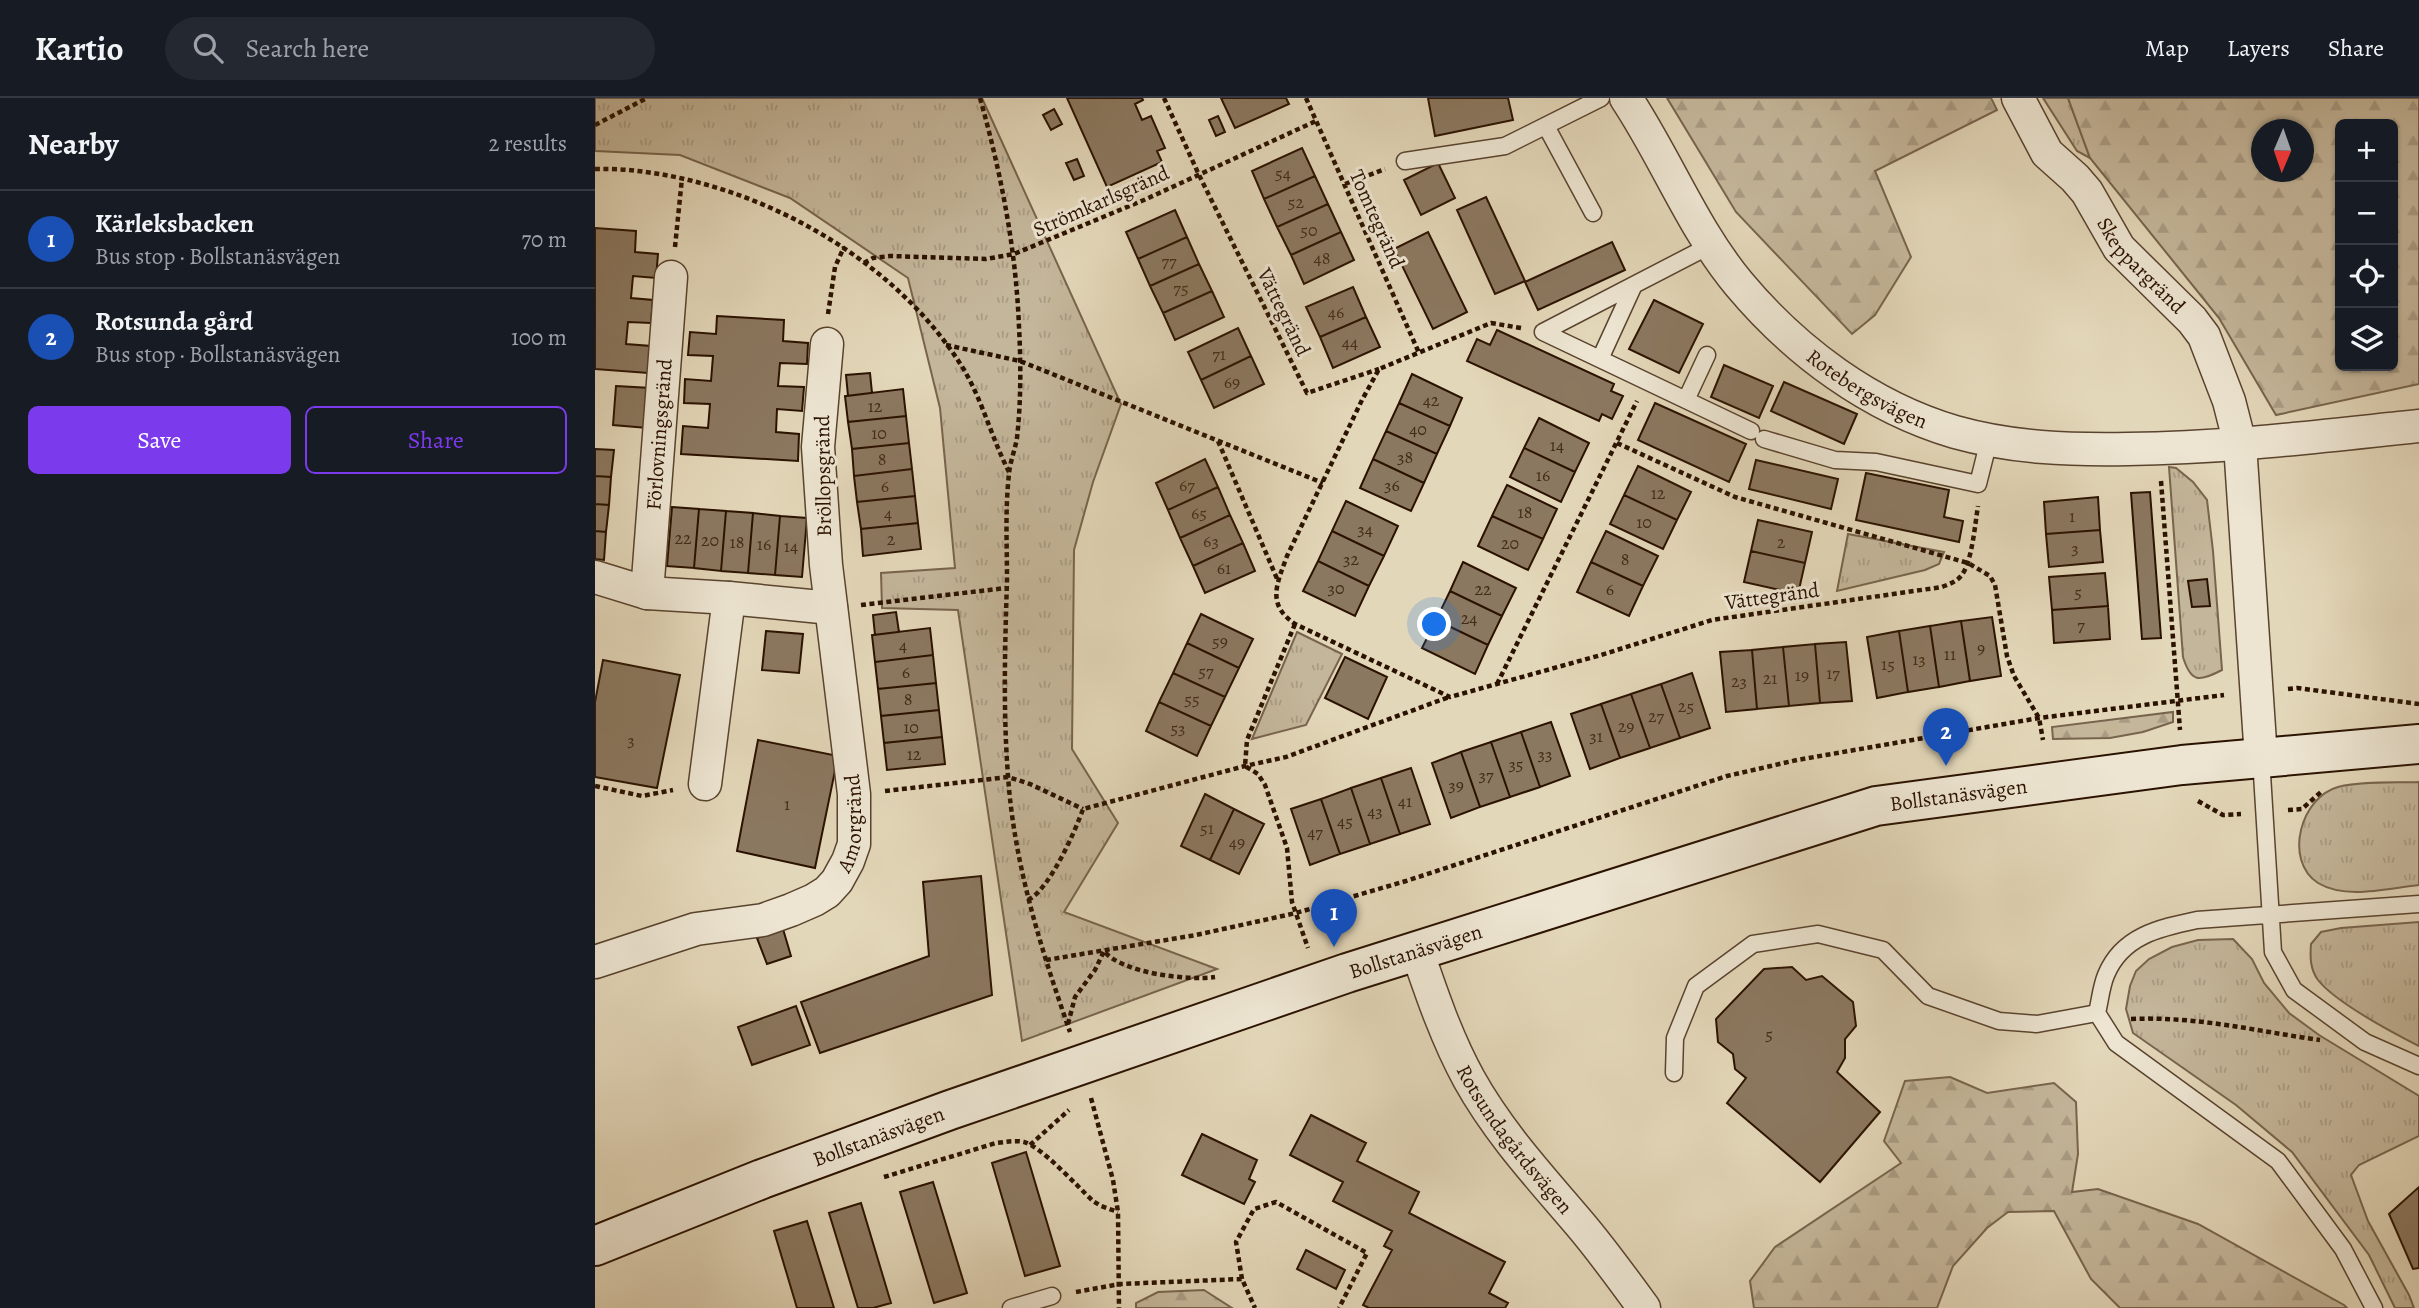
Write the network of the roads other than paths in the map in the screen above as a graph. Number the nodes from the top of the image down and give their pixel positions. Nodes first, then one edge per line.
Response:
1 (1601, 98) edge
2 (1626, 98) edge
3 (2018, 98) edge
4 (1546, 126) junction
5 (1405, 161) road end
6 (1593, 213) dead end
7 (1711, 245) junction
8 (671, 277) road end
9 (1633, 287) junction
10 (827, 344) road end
11 (1707, 355) dead end
12 (1600, 359) junction
13 (1686, 400) junction
14 (2419, 426) edge
15 (1989, 440) junction
16 (2240, 444) junction
17 (595, 578) edge
18 (646, 593) junction
19 (729, 598) junction
20 (831, 608) junction
21 (2419, 744) edge
22 (2261, 758) junction
23 (705, 784) road end
24 (2419, 904) edge
25 (2270, 915) junction
26 (1417, 951) junction
27 (595, 962) edge
28 (2097, 1013) junction
29 (2419, 1066) edge
30 (1674, 1073) dead end
31 (595, 1245) edge
32 (1052, 1296) road end
33 (1011, 1308) edge
34 (1644, 1308) edge
35 (2374, 1308) edge

1 - 4 lane
2 - 7 street, Rotebergsvägen
3 - 16 street, Skeppargränd
4 - 5 lane
4 - 6 lane
7 - 9 lane
7 - 15 street, Rotebergsvägen
8 - 18 street, Förlovningsgränd
9 - 12 lane
9 - 12 lane
10 - 20 street, Bröllopsgränd
11 - 13 lane
12 - 13 lane
13 - 15 lane
14 - 16 street, Rotebergsvägen
15 - 16 street, Rotebergsvägen
16 - 22 street
17 - 18 street
18 - 19 street
19 - 20 street
19 - 23 street
20 - 27 street, Amorgränd
21 - 22 street, Bollstanäsvägen
22 - 25 lane
22 - 26 street, Bollstanäsvägen
24 - 25 lane
25 - 28 lane
25 - 29 lane
26 - 31 street, Bollstanäsvägen
26 - 34 street, Rotsundagårdsvägen
28 - 30 lane
28 - 35 lane
32 - 33 lane

